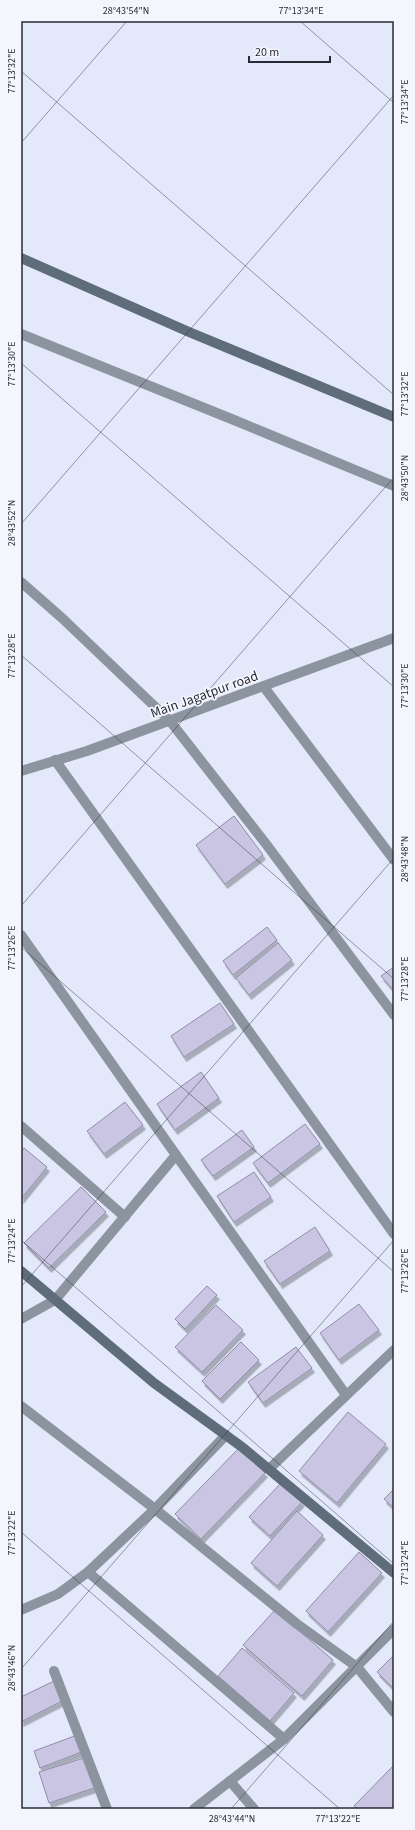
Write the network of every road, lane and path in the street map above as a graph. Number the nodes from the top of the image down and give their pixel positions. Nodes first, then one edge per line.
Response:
1 (21, 258) edge
2 (21, 334) edge
3 (394, 418) edge
4 (394, 486) edge
5 (21, 582) edge
6 (394, 638) edge
7 (264, 687) junction
8 (170, 721) junction
9 (55, 760) junction
10 (21, 771) edge
11 (394, 860) edge
12 (21, 935) edge
13 (394, 1015) edge
14 (21, 1126) edge
15 (176, 1155) junction
16 (125, 1217) junction
17 (394, 1234) edge
18 (21, 1271) edge
19 (56, 1300) junction
20 (21, 1319) edge
21 (394, 1350) edge
22 (346, 1395) junction
23 (21, 1406) edge
24 (226, 1435) junction
25 (269, 1469) junction
26 (155, 1510) junction
27 (88, 1572) junction
28 (394, 1573) edge
29 (21, 1610) edge
30 (394, 1629) edge
31 (357, 1668) junction
32 (54, 1671) dead end
33 (394, 1712) edge
34 (284, 1739) junction
35 (230, 1781) junction
36 (107, 1809) edge
37 (194, 1809) edge
38 (254, 1809) edge

1 - 3 street
2 - 4 street
5 - 8 street
6 - 7 street, Main Jagatpur road
7 - 8 street, Main Jagatpur road
7 - 11 street
8 - 9 street, Main Jagatpur road
8 - 13 street
9 - 10 street, Main Jagatpur road
9 - 17 street
12 - 15 street
14 - 16 street
15 - 16 street
15 - 22 street
16 - 19 street
18 - 19 street
19 - 20 street
19 - 24 street
21 - 22 street
22 - 25 street
23 - 26 street
24 - 25 street
24 - 26 street
25 - 28 street
26 - 27 street
26 - 31 street
27 - 29 street
27 - 34 street
30 - 31 street
31 - 33 street
31 - 34 street
32 - 36 street
34 - 35 street
35 - 37 street
35 - 38 street

